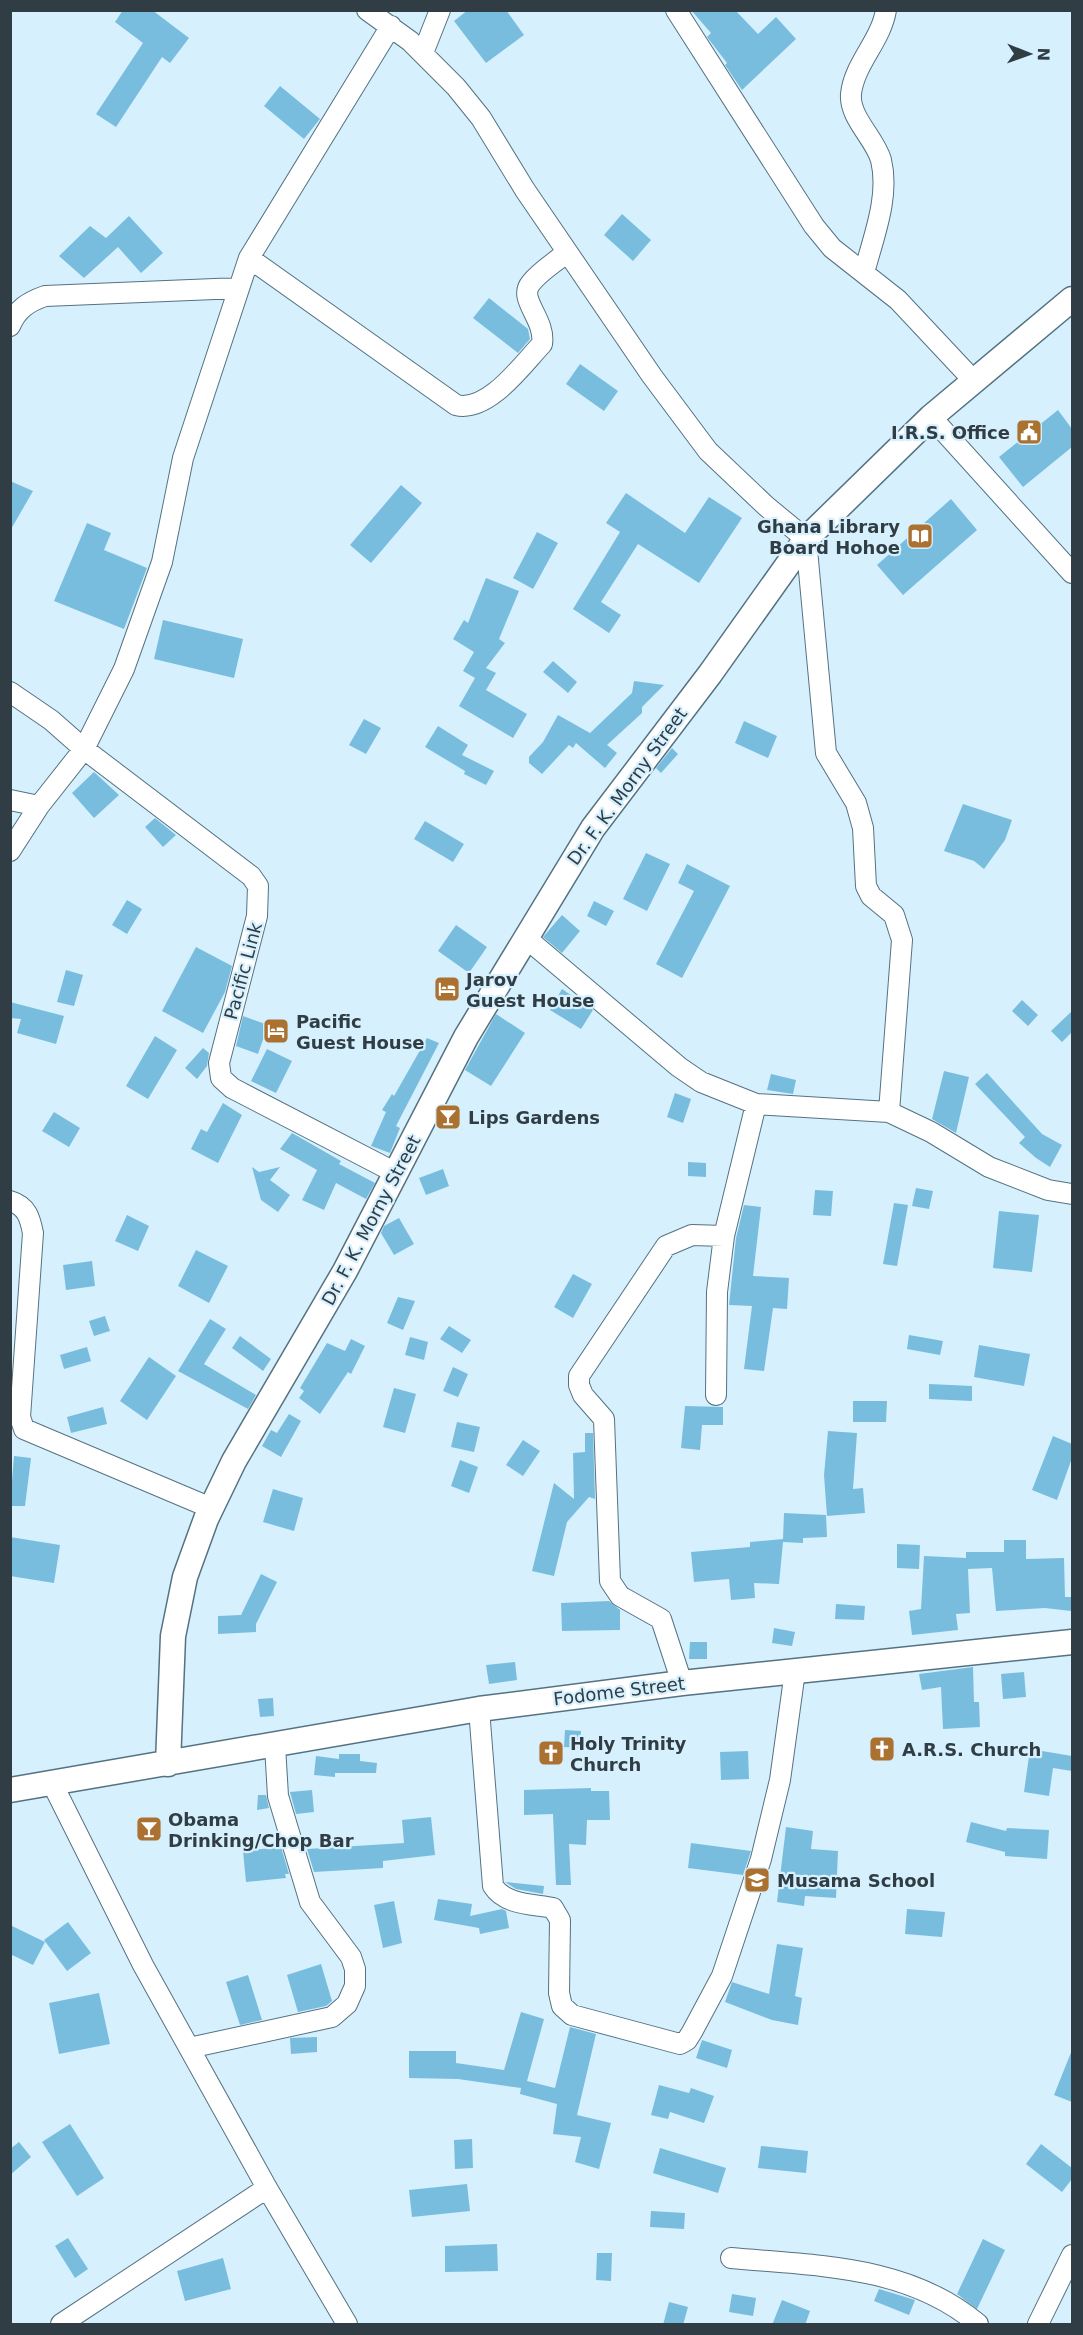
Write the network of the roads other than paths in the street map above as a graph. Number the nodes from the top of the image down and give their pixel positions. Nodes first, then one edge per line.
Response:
1 (367, 10) edge
2 (440, 10) edge
3 (676, 10) edge
4 (886, 10) edge
5 (391, 26) junction
6 (423, 52) junction
7 (567, 252) junction
8 (249, 258) junction
9 (864, 273) junction
10 (238, 288) junction
11 (1072, 299) edge
12 (10, 326) edge
13 (973, 380) junction
14 (931, 417) junction
15 (806, 539) junction
16 (1072, 573) edge
17 (10, 692) edge
18 (84, 749) junction
19 (10, 800) edge
20 (39, 806) junction
21 (10, 851) edge
22 (526, 938) junction
23 (756, 1104) junction
24 (889, 1112) junction
25 (396, 1173) junction
26 (1072, 1194) edge
27 (10, 1201) edge
28 (724, 1236) junction
29 (716, 1395) dead end
30 (211, 1508) junction
31 (1072, 1642) edge
32 (795, 1671) junction
33 (682, 1683) junction
34 (479, 1709) junction
35 (275, 1746) junction
36 (168, 1764) junction
37 (52, 1783) junction
38 (10, 1790) edge
39 (189, 2048) junction
40 (267, 2188) junction
41 (1072, 2255) edge
42 (731, 2258) dead end
43 (61, 2325) edge
44 (347, 2325) edge
45 (978, 2325) edge
46 (1038, 2325) edge

1 - 5 street
2 - 6 street
3 - 9 street
4 - 9 street
5 - 6 street
5 - 8 street
6 - 7 street
7 - 8 street
7 - 15 street
8 - 10 street
9 - 13 street
10 - 12 street
10 - 18 street
11 - 13 street, Dr. F. K. Morny Street
13 - 14 street, Dr. F. K. Morny Street
14 - 15 street, Dr. F. K. Morny Street
14 - 16 street
15 - 22 street, Dr. F. K. Morny Street
15 - 24 street
17 - 18 street
18 - 20 street
18 - 25 street, Pacific Link
19 - 20 street
20 - 21 street
22 - 23 street
22 - 25 street, Dr. F. K. Morny Street
23 - 24 street
23 - 28 street
24 - 26 street
25 - 30 street, Dr. F. K. Morny Street
27 - 30 street
28 - 29 street
28 - 33 street
30 - 36 street, Dr. F. K. Morny Street
31 - 32 street, Fodome Street
32 - 33 street, Fodome Street
32 - 34 street
33 - 34 street, Fodome Street
34 - 35 street, Fodome Street
35 - 36 street, Fodome Street
35 - 39 street
36 - 37 street, Fodome Street
37 - 38 street, Fodome Street
37 - 39 street
39 - 40 street
40 - 43 street
40 - 44 street
41 - 46 street
42 - 45 street

